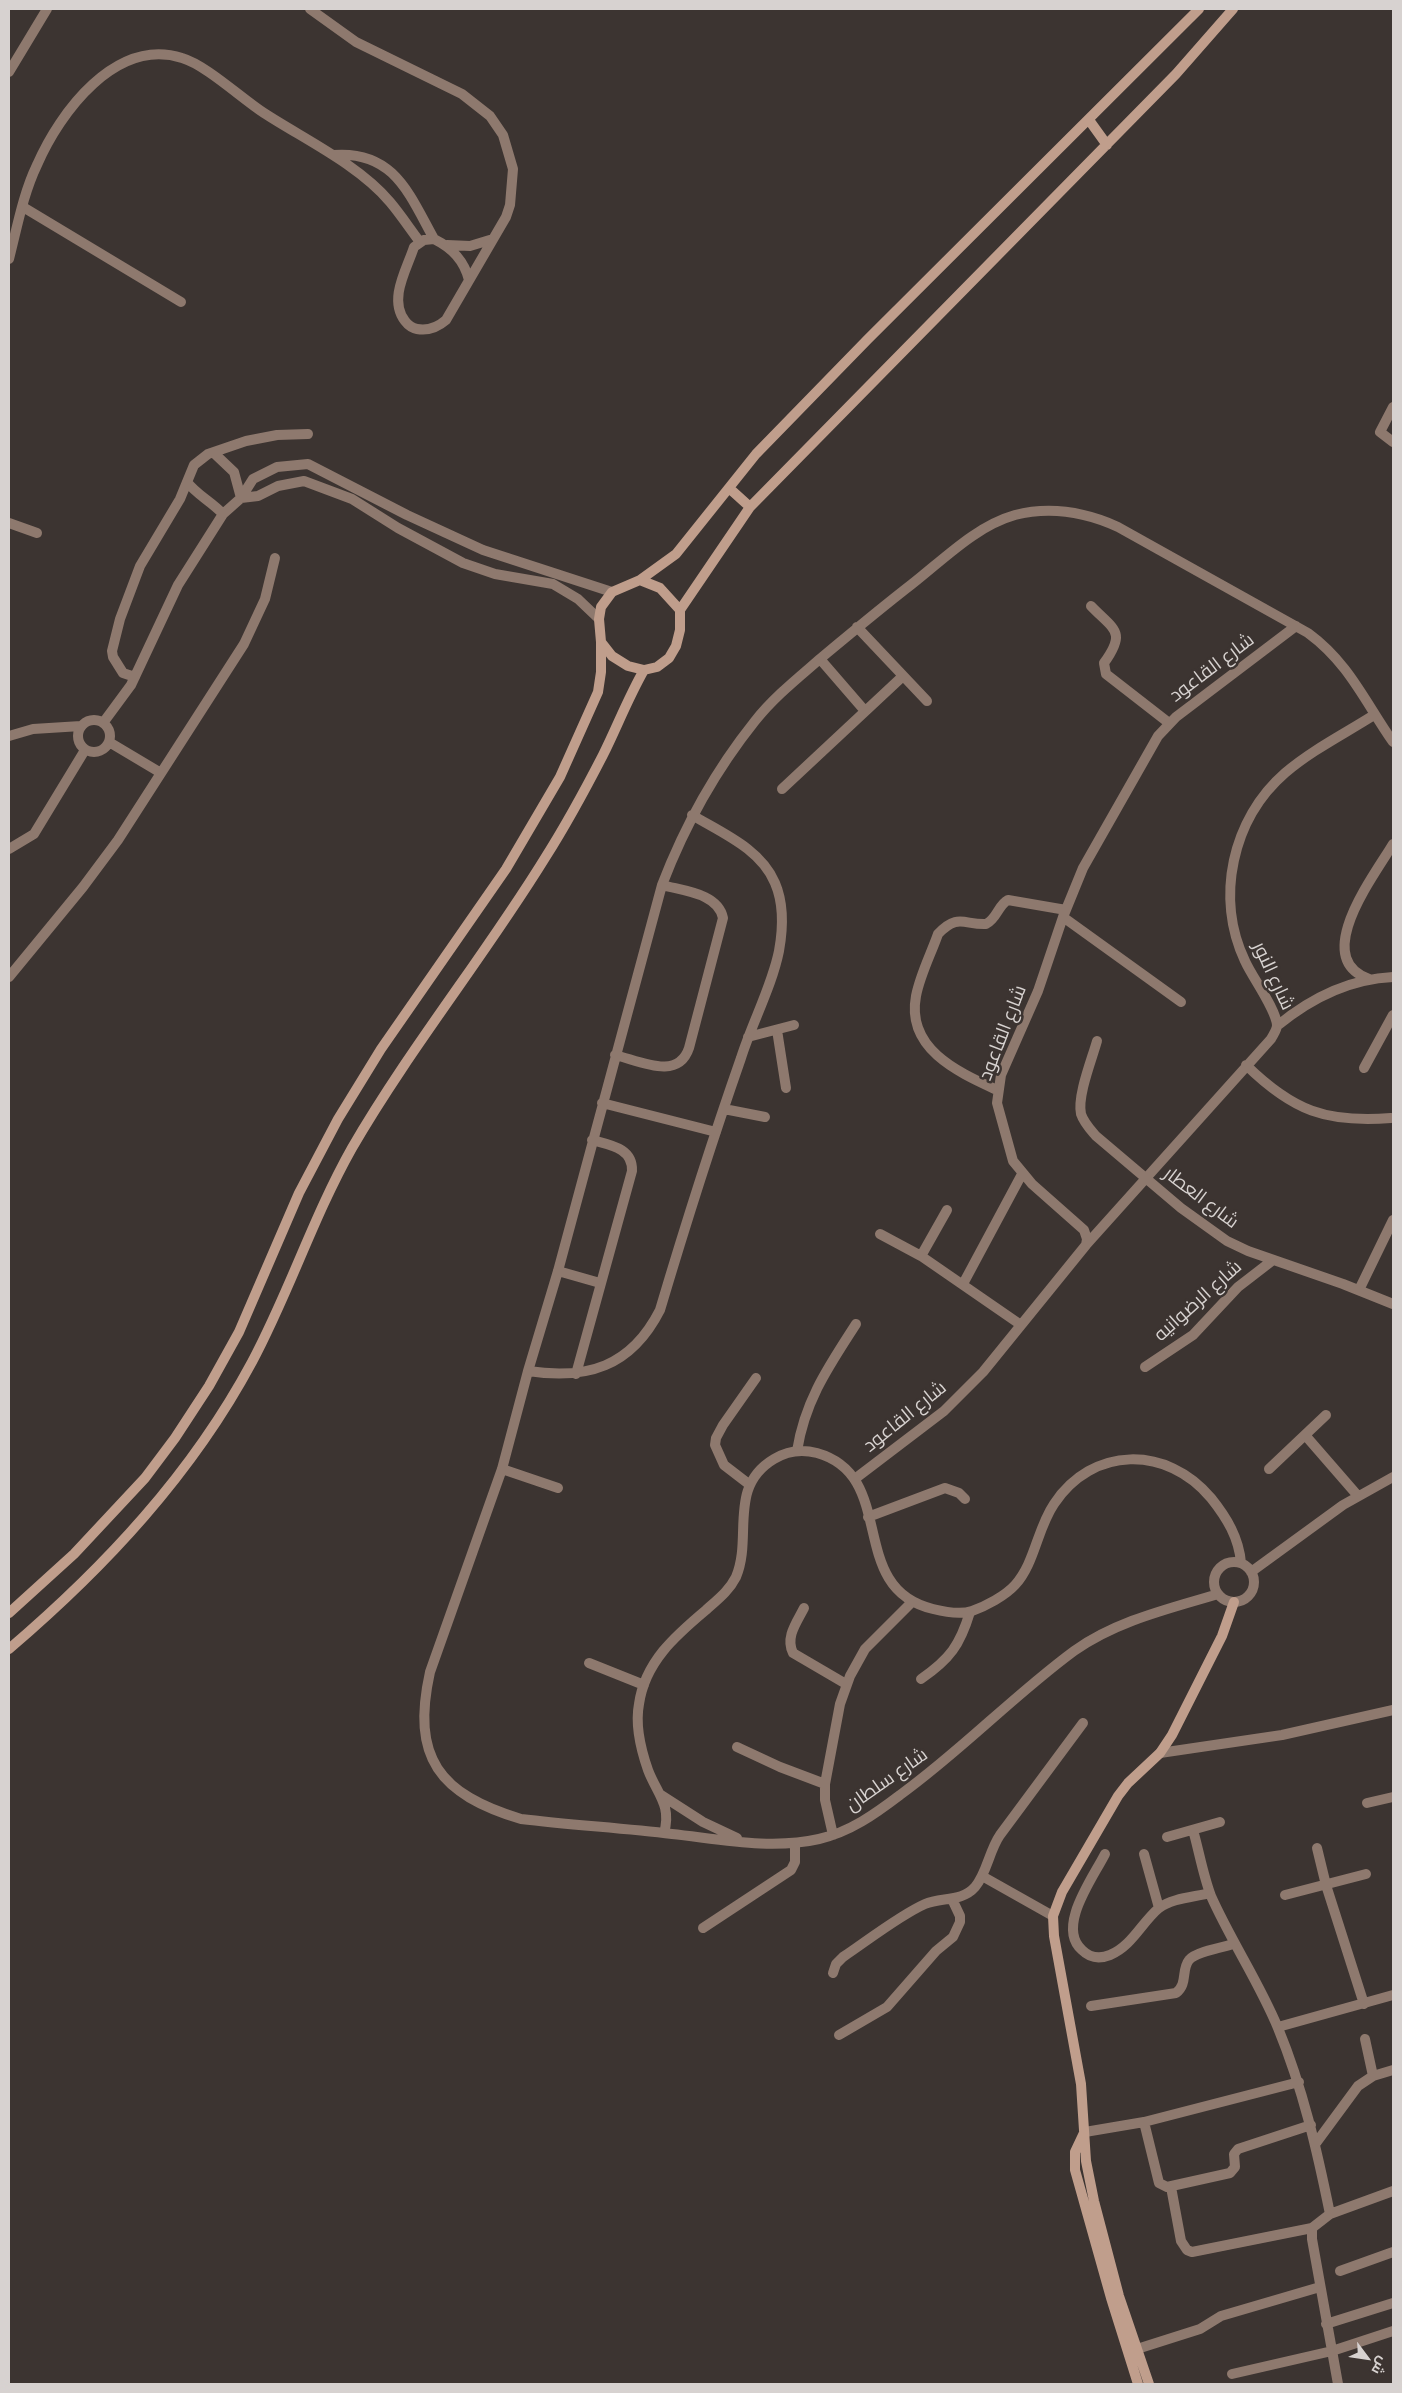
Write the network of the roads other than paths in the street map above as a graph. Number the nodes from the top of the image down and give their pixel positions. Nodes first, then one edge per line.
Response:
1 (47, 9) edge
2 (310, 9) edge
3 (1199, 9) edge
4 (1233, 9) edge
5 (9, 72) edge
6 (1089, 120) junction
7 (1107, 145) junction
8 (333, 154) junction
9 (23, 207) junction
10 (434, 239) junction
11 (493, 239) junction
12 (420, 242) junction
13 (446, 245) junction
14 (9, 259) edge
15 (469, 280) junction
16 (181, 302) dead end
17 (1393, 410) edge
18 (308, 434) dead end
19 (1393, 442) edge
20 (214, 453) junction
21 (308, 464) junction
22 (304, 481) junction
23 (187, 482) junction
24 (729, 488) junction
25 (241, 498) junction
26 (750, 507) junction
27 (223, 514) junction
28 (407, 515) junction
29 (9, 523) edge
30 (398, 528) junction
31 (37, 534) dead end
32 (275, 558) dead end
33 (640, 580) junction
34 (612, 592) junction
35 (1091, 606) dead end
36 (680, 610) junction
37 (599, 619) junction
38 (1296, 626) junction
39 (857, 627) junction
40 (601, 642) junction
41 (820, 659) junction
42 (644, 670) junction
43 (903, 676) junction
44 (135, 677) junction
45 (927, 701) dead end
46 (865, 711) junction
47 (1374, 716) junction
48 (103, 723) junction
49 (1169, 723) junction
50 (81, 726) junction
51 (9, 736) edge
52 (109, 742) junction
53 (1393, 742) edge
54 (85, 750) junction
55 (161, 773) junction
56 (782, 789) dead end
57 (692, 815) junction
58 (1393, 844) edge
59 (9, 849) edge
60 (662, 885) junction
61 (1064, 914) junction
62 (10, 972) edge
63 (1393, 977) edge
64 (1369, 979) junction
65 (1181, 1002) dead end
66 (1393, 1016) edge
67 (794, 1025) dead end
68 (1277, 1026) junction
69 (777, 1030) junction
70 (748, 1037) junction
71 (1097, 1041) dead end
72 (615, 1054) junction
73 (1246, 1065) junction
74 (1364, 1068) dead end
75 (786, 1088) dead end
76 (997, 1090) junction
77 (602, 1104) junction
78 (724, 1109) junction
79 (765, 1117) dead end
80 (1391, 1118) dead end
81 (716, 1132) junction
82 (592, 1140) junction
83 (1022, 1174) junction
84 (1146, 1178) junction
85 (947, 1210) dead end
86 (1393, 1220) edge
87 (880, 1234) dead end
88 (1086, 1245) junction
89 (921, 1256) junction
90 (1273, 1260) junction
91 (558, 1271) junction
92 (600, 1283) junction
93 (963, 1284) junction
94 (1359, 1290) junction
95 (1393, 1304) edge
96 (856, 1324) dead end
97 (1021, 1325) junction
98 (1145, 1367) dead end
99 (528, 1371) junction
100 (576, 1374) junction
101 (756, 1378) dead end
102 (1326, 1415) dead end
103 (1305, 1435) junction
104 (797, 1451) junction
105 (502, 1469) junction
106 (1269, 1469) dead end
107 (1393, 1477) edge
108 (856, 1478) junction
109 (750, 1485) junction
110 (558, 1488) dead end
111 (1358, 1496) junction
112 (965, 1499) dead end
113 (868, 1517) junction
114 (1241, 1563) junction
115 (1251, 1572) junction
116 (1218, 1594) junction
117 (912, 1602) junction
118 (1234, 1602) junction
119 (804, 1608) dead end
120 (970, 1612) junction
121 (9, 1613) edge
122 (9, 1649) edge
123 (589, 1663) dead end
124 (921, 1679) dead end
125 (644, 1684) junction
126 (846, 1684) junction
127 (1393, 1710) edge
128 (1083, 1723) dead end
129 (737, 1747) dead end
130 (1160, 1753) junction
131 (825, 1784) junction
132 (660, 1794) junction
133 (1393, 1798) edge
134 (1367, 1803) dead end
135 (1220, 1822) dead end
136 (1193, 1830) junction
137 (664, 1833) junction
138 (833, 1834) junction
139 (1167, 1837) dead end
140 (750, 1843) junction
141 (795, 1844) junction
142 (1316, 1848) dead end
143 (1105, 1854) dead end
144 (1144, 1854) dead end
145 (1366, 1874) dead end
146 (982, 1876) junction
147 (1326, 1885) junction
148 (1210, 1893) junction
149 (1285, 1895) dead end
150 (952, 1899) junction
151 (1159, 1908) junction
152 (1053, 1916) junction
153 (703, 1928) dead end
154 (1234, 1944) junction
155 (833, 1973) dead end
156 (1393, 1995) edge
157 (1364, 2004) junction
158 (1091, 2006) dead end
159 (1278, 2027) junction
160 (839, 2035) dead end
161 (1364, 2040) dead end
162 (1393, 2070) edge
163 (1373, 2076) junction
164 (1299, 2082) junction
165 (1144, 2122) junction
166 (1311, 2125) junction
167 (1085, 2132) junction
168 (1316, 2143) junction
169 (1171, 2187) junction
170 (1393, 2191) edge
171 (1330, 2214) junction
172 (1312, 2228) junction
173 (1393, 2252) edge
174 (1340, 2271) dead end
175 (1320, 2287) junction
176 (1115, 2297) junction
177 (1393, 2303) edge
178 (1326, 2324) junction
179 (1393, 2331) edge
180 (1137, 2349) junction
181 (1332, 2351) junction
182 (1232, 2374) dead end
183 (1138, 2384) edge
184 (1149, 2384) edge
185 (1338, 2384) edge

1 - 5 street
2 - 11 street
3 - 6 street
4 - 7 street
6 - 7 street
6 - 24 street
7 - 26 street
8 - 9 street
8 - 10 street
8 - 12 street
9 - 14 street
9 - 16 street
10 - 12 street
10 - 13 street
11 - 13 street
11 - 15 street
12 - 15 street
13 - 15 street
17 - 19 street
18 - 20 street
20 - 23 street
20 - 25 street
21 - 22 street
21 - 25 street
21 - 28 street
22 - 25 street
22 - 30 street
23 - 27 street
23 - 44 street
24 - 26 street
24 - 33 street
25 - 27 street
26 - 36 street
27 - 44 street
28 - 30 street
28 - 34 street
29 - 31 street
30 - 37 street
32 - 55 street
33 - 34 street
33 - 36 street
34 - 37 street
35 - 49 street
36 - 42 street
37 - 40 street
38 - 39 street
38 - 47 street
38 - 49 street, شارع القاعود
39 - 41 street
39 - 43 street
40 - 42 street
40 - 121 street
41 - 46 street
41 - 57 street
42 - 122 street
43 - 45 street
43 - 46 street
44 - 48 street
46 - 56 street
47 - 53 street
47 - 68 street, شارع النور
48 - 50 street
48 - 52 street
49 - 61 street, شارع القاعود
50 - 51 street
50 - 54 street
52 - 54 street
52 - 55 street
54 - 59 street
55 - 62 street
57 - 60 street
57 - 70 street
58 - 64 street
60 - 72 street
60 - 72 street
61 - 65 street
61 - 76 street, شارع القاعود
61 - 76 street
63 - 64 street
64 - 68 street
66 - 74 street
67 - 69 street
68 - 73 street, شارع النور
69 - 70 street
69 - 75 street
70 - 78 street
71 - 84 street, شارع العطار
72 - 77 street
73 - 80 street
73 - 84 street, شارع النور
76 - 83 street, شارع القاعود
77 - 81 street
77 - 82 street
78 - 79 street
78 - 81 street
81 - 100 street
82 - 91 street
82 - 92 street
83 - 88 street, شارع القاعود
83 - 93 street
84 - 88 street, شارع النور
84 - 90 street, شارع العطار
85 - 89 street
86 - 94 street
87 - 89 street
88 - 97 street, شارع القاعود
89 - 93 street
90 - 94 street, شارع العطار
90 - 98 street, شارع الرضوانيه
91 - 92 street
91 - 99 street
92 - 100 street
93 - 97 street
94 - 95 street, شارع العطار
96 - 104 street
97 - 108 street, شارع القاعود
99 - 100 street
99 - 105 street
101 - 109 street
102 - 103 street
103 - 106 street
103 - 111 street
104 - 108 street
104 - 109 street
105 - 110 street
105 - 137 street, شارع سلطان
107 - 111 street
108 - 113 street
109 - 125 street
111 - 115 street
112 - 113 street
113 - 117 street
114 - 115 street
114 - 116 street
114 - 120 street
115 - 118 street
116 - 118 street
116 - 138 street, شارع سلطان
117 - 120 street
117 - 126 street
118 - 130 street
119 - 126 street
120 - 124 street
123 - 125 street
125 - 132 street
126 - 131 street
127 - 130 street
128 - 146 street
129 - 131 street
130 - 152 street
131 - 138 street
132 - 137 street
132 - 140 street
133 - 134 street
135 - 136 street
136 - 139 street
136 - 148 street
137 - 140 street, شارع سلطان
138 - 141 street, شارع سلطان
140 - 141 street, شارع سلطان
141 - 153 street
142 - 147 street
143 - 151 street
144 - 151 street
145 - 147 street
146 - 150 street
146 - 152 street
147 - 149 street
147 - 157 street
148 - 151 street
148 - 154 street
150 - 155 street
150 - 160 street
152 - 167 street
154 - 158 street
154 - 159 street
156 - 157 street
157 - 159 street
159 - 164 street
161 - 163 street
162 - 163 street
163 - 168 street
164 - 165 street
164 - 166 street
165 - 167 street
165 - 169 street
166 - 168 street
166 - 169 street
167 - 176 street
168 - 171 street
169 - 172 street
170 - 171 street
171 - 172 street
172 - 175 street
173 - 174 street
175 - 178 street
175 - 180 street
176 - 180 street
176 - 183 street
177 - 178 street
178 - 181 street
179 - 181 street
180 - 184 street
181 - 182 street
181 - 185 street

